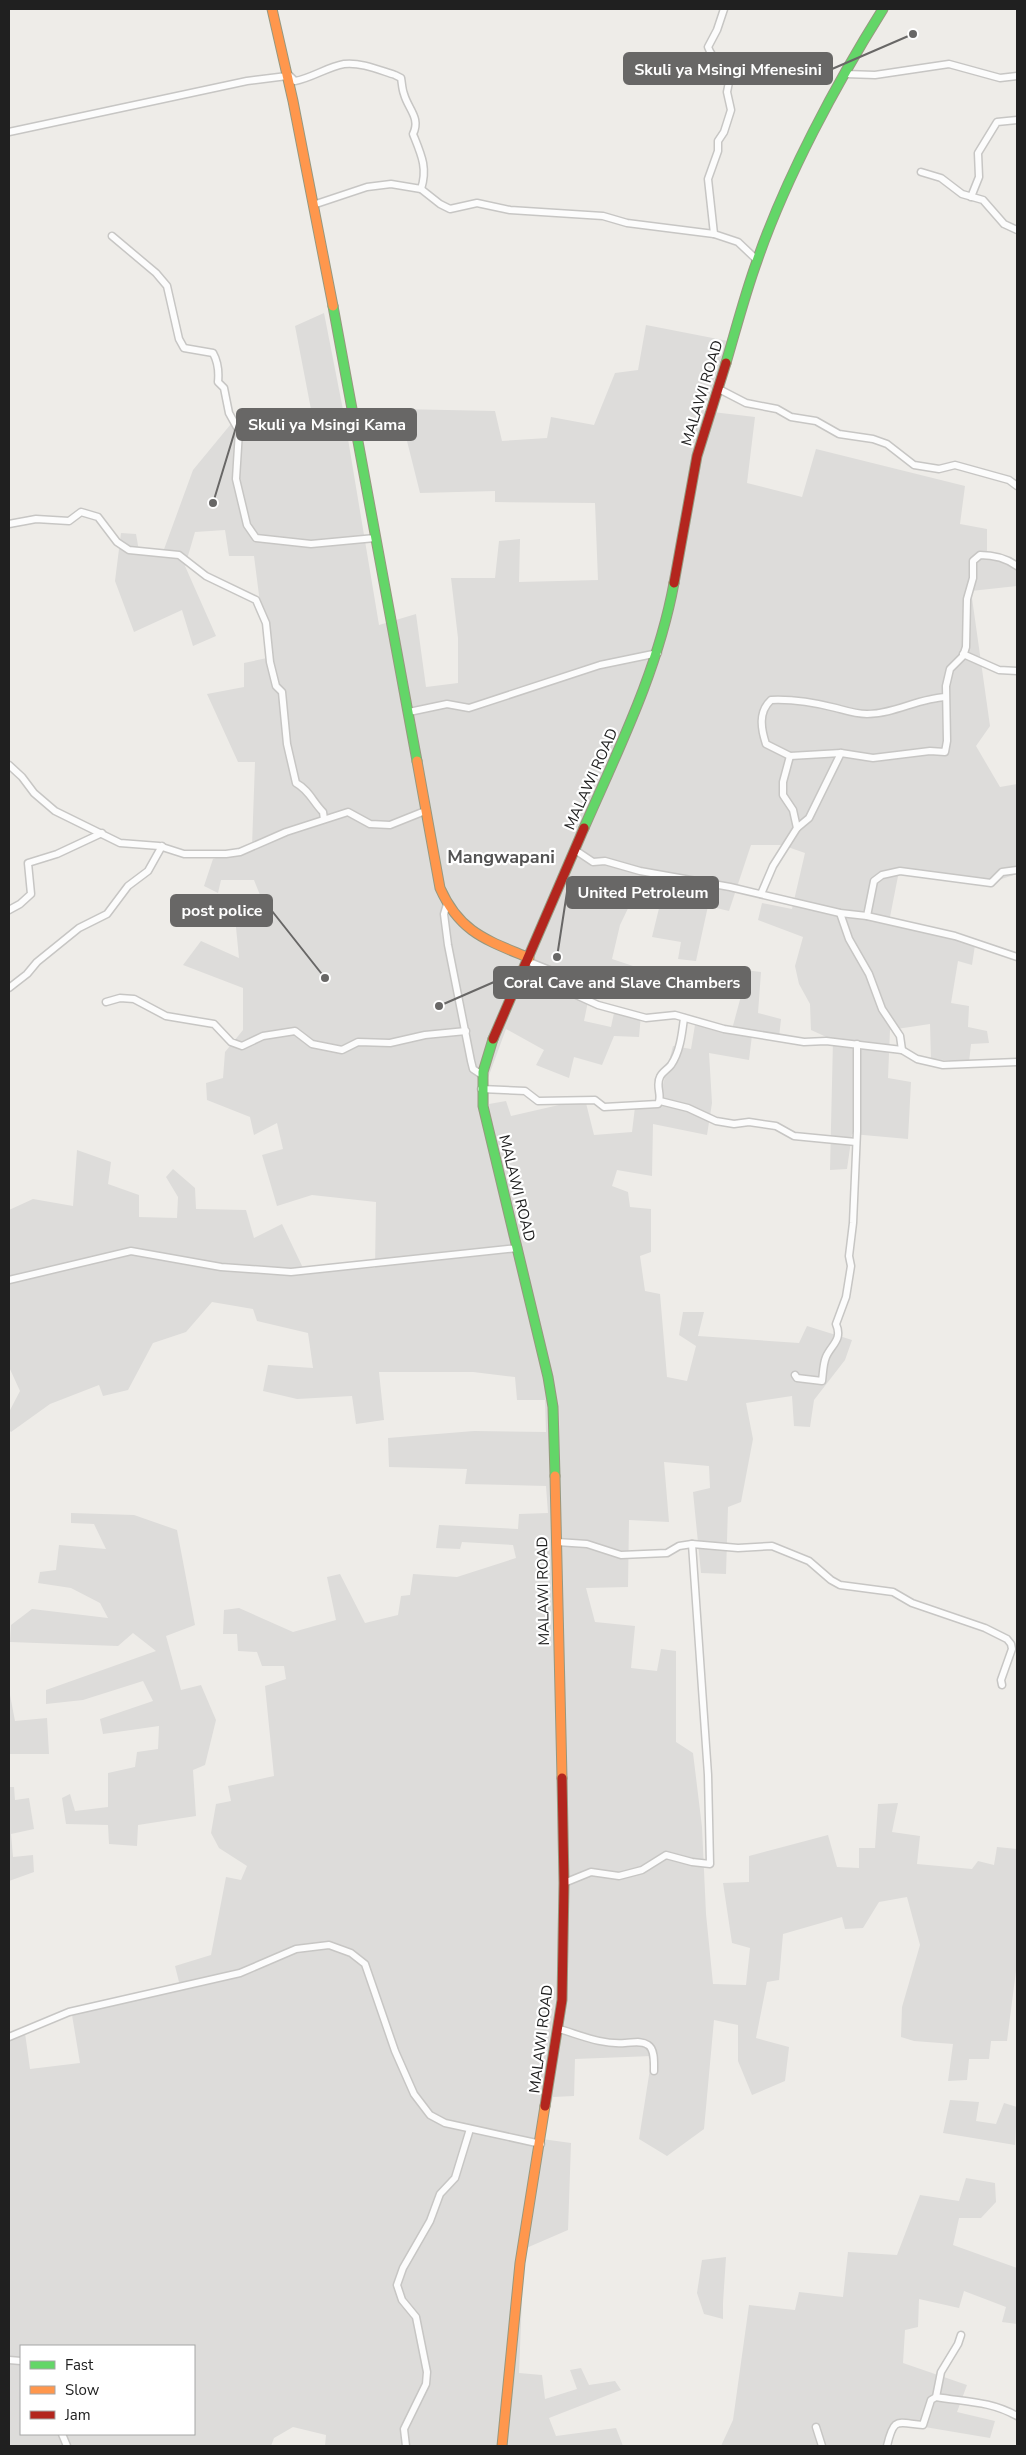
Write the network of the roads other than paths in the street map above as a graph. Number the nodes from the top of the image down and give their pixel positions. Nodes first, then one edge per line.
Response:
1 (272, 9) edge
2 (724, 9) edge
3 (883, 9) edge
4 (845, 74) junction
5 (287, 75) junction
6 (1017, 76) edge
7 (1017, 120) edge
8 (9, 132) edge
9 (921, 172) dead end
10 (422, 189) junction
11 (971, 197) junction
12 (313, 205) junction
13 (1017, 230) edge
14 (714, 234) junction
15 (112, 236) dead end
16 (757, 260) junction
17 (717, 388) junction
18 (1017, 486) edge
19 (9, 524) edge
20 (375, 538) junction
21 (1017, 566) edge
22 (658, 653) junction
23 (964, 654) junction
24 (1017, 671) edge
25 (946, 697) junction
26 (410, 712) junction
27 (841, 753) junction
28 (790, 756) junction
29 (9, 765) edge
30 (425, 811) junction
31 (324, 819) junction
32 (797, 828) junction
33 (102, 833) junction
34 (162, 846) junction
35 (575, 850) junction
36 (1017, 870) edge
37 (761, 894) junction
38 (447, 904) junction
39 (9, 910) edge
40 (840, 913) junction
41 (867, 916) junction
42 (1017, 957) edge
43 (528, 960) junction
44 (9, 988) edge
45 (106, 1002) dead end
46 (684, 1018) junction
47 (466, 1031) junction
48 (857, 1044) junction
49 (902, 1050) junction
50 (1017, 1062) edge
51 (482, 1075) junction
52 (481, 1089) junction
53 (660, 1100) junction
54 (856, 1142) junction
55 (518, 1248) junction
56 (9, 1280) edge
57 (795, 1375) dead end
58 (557, 1542) junction
59 (692, 1544) junction
60 (1002, 1685) dead end
61 (564, 1883) junction
62 (559, 2029) junction
63 (9, 2037) edge
64 (654, 2071) dead end
65 (470, 2128) junction
66 (541, 2144) junction
67 (960, 2335) dead end
68 (936, 2397) junction
69 (1017, 2416) edge
70 (816, 2427) dead end
71 (406, 2446) edge
72 (502, 2446) edge
73 (822, 2446) edge
74 (887, 2446) edge

1 - 5 main road
2 - 14 street
3 - 4 main road, MALAWI ROAD
4 - 6 street
4 - 16 main road, MALAWI ROAD
5 - 8 street
5 - 10 street
5 - 12 main road
7 - 11 street
9 - 11 street
10 - 12 street
10 - 14 street
11 - 13 street
12 - 20 main road
14 - 16 street
15 - 20 street
16 - 17 main road, MALAWI ROAD
17 - 18 street
17 - 22 main road, MALAWI ROAD
19 - 31 street
20 - 26 main road
21 - 23 street
22 - 26 street
22 - 35 main road, MALAWI ROAD
23 - 24 street
23 - 25 street
25 - 27 street
25 - 28 street
26 - 30 main road
27 - 28 street
27 - 32 street
28 - 32 street
29 - 33 street
30 - 31 street
30 - 38 main road
31 - 34 street
32 - 37 street
33 - 34 street
33 - 39 street
34 - 44 street
35 - 37 street
35 - 43 main road, MALAWI ROAD
36 - 41 street
37 - 40 street
38 - 43 main road
38 - 47 street
40 - 41 street
40 - 49 street
41 - 42 street
43 - 46 street
43 - 51 main road, MALAWI ROAD
45 - 47 street
46 - 48 street
46 - 53 street
47 - 51 street
48 - 49 street
48 - 54 street
49 - 50 street
51 - 52 main road, MALAWI ROAD
52 - 53 street
52 - 55 main road, MALAWI ROAD
53 - 54 street
54 - 57 street
55 - 56 street
55 - 58 main road, MALAWI ROAD
58 - 59 street
58 - 61 main road, MALAWI ROAD
59 - 60 street
59 - 61 street
61 - 62 main road, MALAWI ROAD
62 - 64 street
62 - 66 main road, MALAWI ROAD
63 - 65 street
65 - 66 street
65 - 71 street
66 - 72 main road, MALAWI ROAD
67 - 68 street
68 - 69 street
68 - 74 street
70 - 73 street

